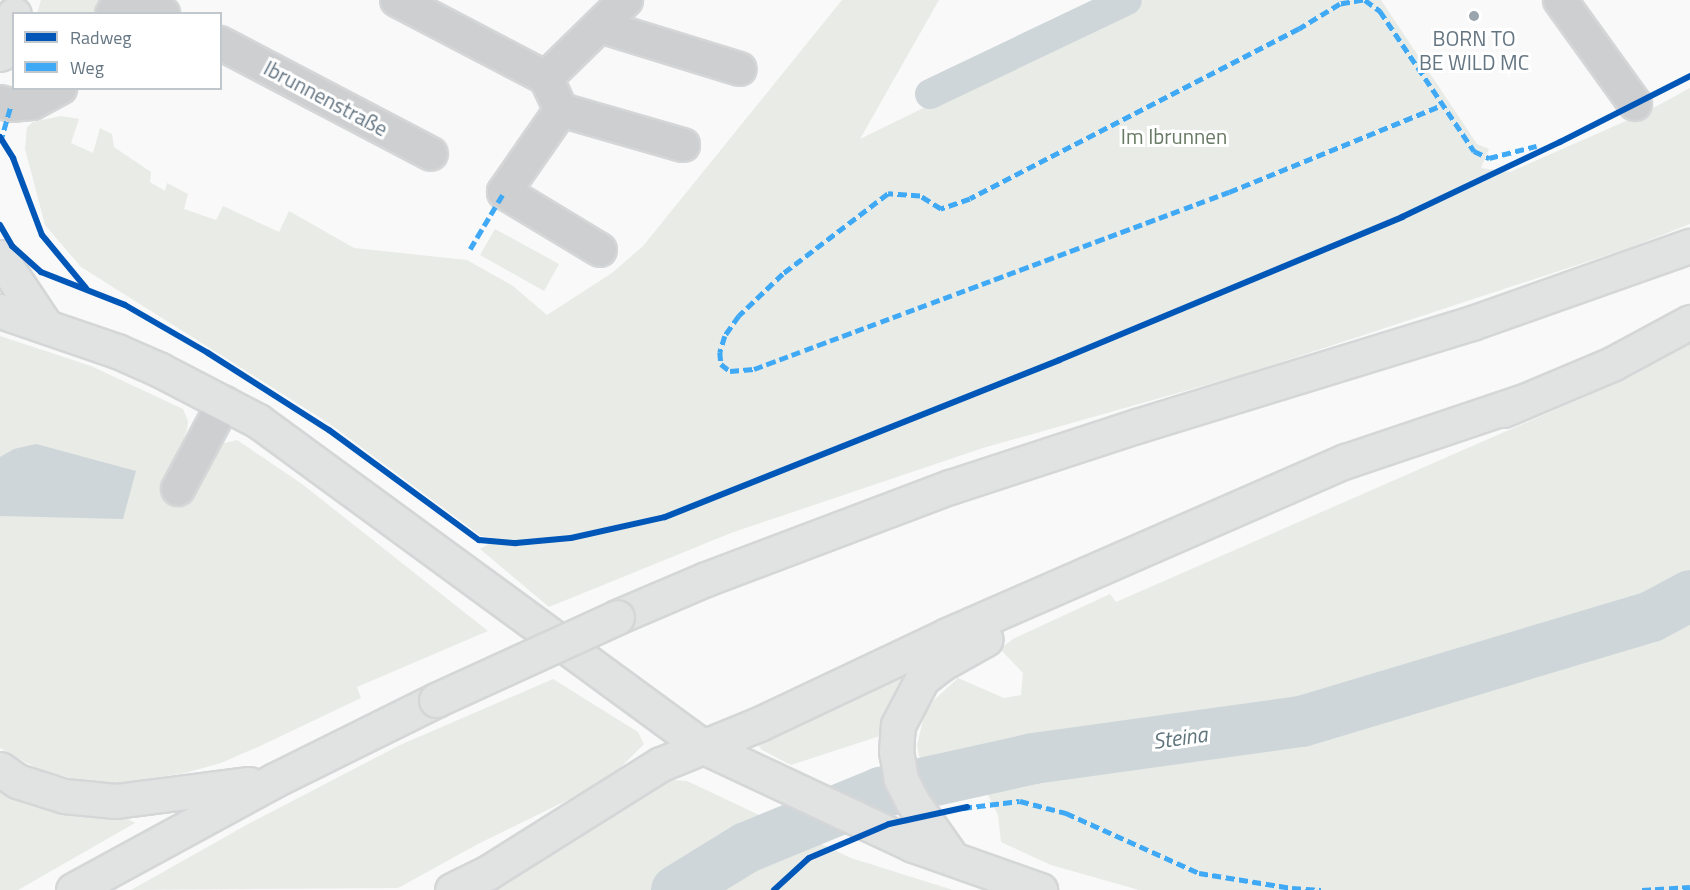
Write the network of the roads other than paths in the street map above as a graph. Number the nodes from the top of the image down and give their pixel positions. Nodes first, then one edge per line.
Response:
1 (138, 0) edge
2 (397, 0) edge
3 (626, 0) edge
4 (1560, 0) edge
5 (159, 12) edge
6 (12, 20) edge
7 (600, 26) junction
8 (222, 45) edge
9 (0, 54) edge
10 (740, 69) dead end
11 (546, 78) junction
12 (56, 90) edge
13 (0, 102) edge
14 (1635, 104) dead end
15 (561, 110) junction
16 (683, 145) dead end
17 (431, 154) dead end
18 (1690, 246) edge
19 (600, 250) dead end
20 (0, 257) edge
21 (0, 311) edge
22 (1690, 322) edge
23 (45, 325) junction
24 (1521, 402) junction
25 (224, 403) junction
26 (178, 489) dead end
27 (702, 746) junction
28 (0, 769) edge
29 (275, 780) junction
30 (933, 846) junction
31 (73, 890) edge
32 (452, 890) edge
33 (1040, 890) edge

1 - 5 street
2 - 11 street
3 - 7 street
4 - 14 street
6 - 9 main road
7 - 10 street
7 - 11 street
8 - 17 street, Ibrunnenstraße
11 - 15 street
12 - 13 street
15 - 16 street
15 - 19 street
18 - 29 main road, bridge
20 - 23 main road
21 - 23 main road
22 - 24 main road
23 - 25 main road
24 - 27 main road
24 - 30 main road
25 - 26 street
25 - 27 main road
27 - 30 main road
27 - 32 main road
28 - 29 main road
29 - 31 main road
30 - 33 main road

